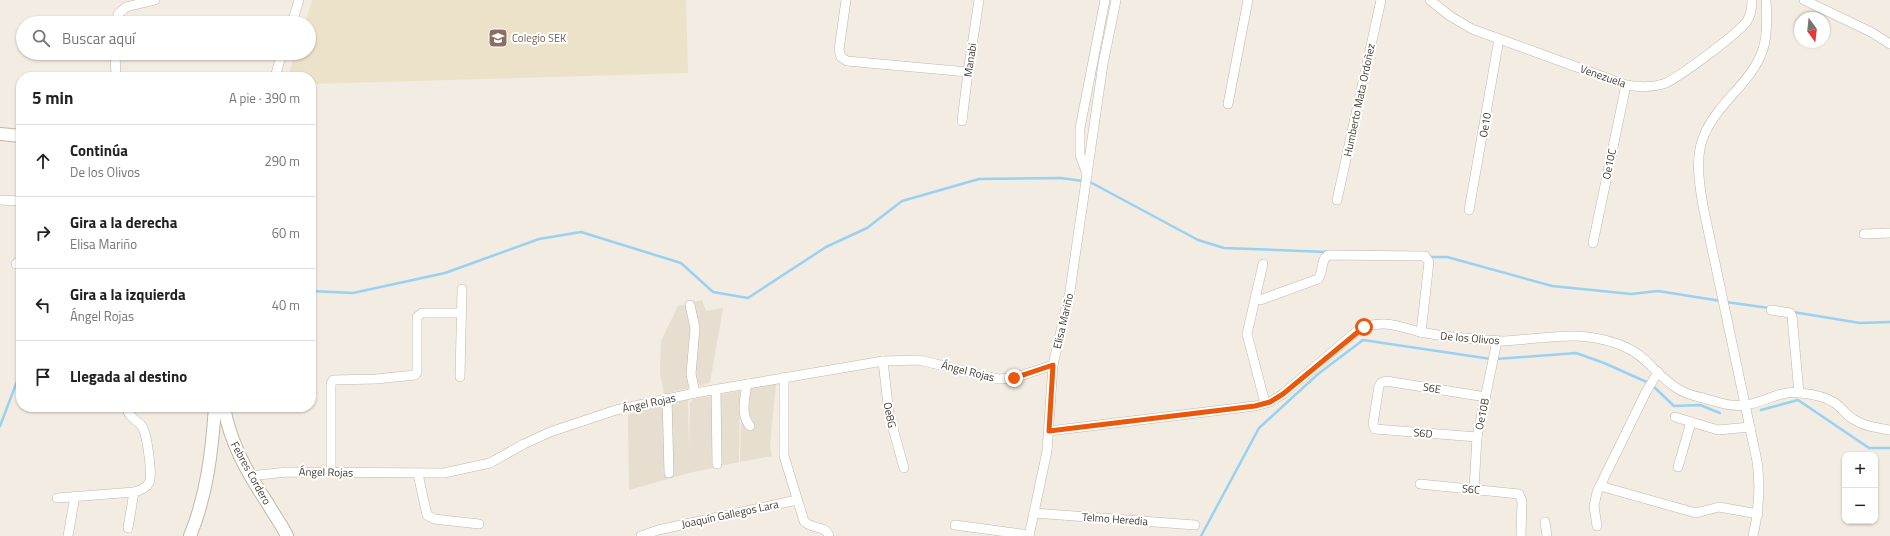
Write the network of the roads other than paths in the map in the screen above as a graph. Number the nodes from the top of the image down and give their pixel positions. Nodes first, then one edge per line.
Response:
1 (155, 0) edge
2 (299, 0) edge
3 (846, 0) edge
4 (979, 0) edge
5 (1105, 0) edge
6 (1116, 0) edge
7 (1248, 0) edge
8 (1381, 0) edge
9 (1430, 0) edge
10 (1752, 0) edge
11 (1766, 0) edge
12 (1804, 0) edge
13 (118, 16) edge
14 (294, 16) edge
15 (1499, 39) junction
16 (1890, 44) edge
17 (115, 60) edge
18 (280, 60) edge
19 (116, 72) edge
20 (276, 72) edge
21 (968, 72) junction
22 (1626, 85) junction
23 (1087, 89) junction
24 (1099, 90) junction
25 (1228, 104) dead end
26 (962, 121) dead end
27 (0, 134) edge
28 (16, 136) edge
29 (1087, 176) junction
30 (0, 200) edge
31 (1338, 200) dead end
32 (16, 201) edge
33 (1469, 210) dead end
34 (1890, 233) edge
35 (1864, 234) dead end
36 (1593, 243) dead end
37 (1263, 264) dead end
38 (462, 289) dead end
39 (1260, 300) dead end
40 (690, 305) dead end
41 (1771, 310) dead end
42 (461, 313) junction
43 (1421, 332) junction
44 (1495, 341) junction
45 (883, 361) junction
46 (1053, 365) junction
47 (1656, 376) junction
48 (460, 377) dead end
49 (784, 377) junction
50 (747, 384) junction
51 (716, 389) junction
52 (695, 393) junction
53 (1799, 393) junction
54 (1484, 396) junction
55 (667, 398) junction
56 (1265, 403) junction
57 (1745, 406) junction
58 (128, 412) edge
59 (214, 412) edge
60 (225, 412) edge
61 (1675, 417) dead end
62 (1691, 422) junction
63 (1373, 424) joint
64 (750, 426) dead end
65 (1750, 427) junction
66 (1890, 430) edge
67 (1049, 431) junction
68 (1475, 437) junction
69 (717, 464) dead end
70 (904, 468) dead end
71 (1678, 468) dead end
72 (331, 473) junction
73 (669, 473) dead end
74 (418, 474) junction
75 (250, 476) junction
76 (1420, 484) dead end
77 (1600, 486) junction
78 (1472, 489) junction
79 (134, 492) junction
80 (75, 496) junction
81 (57, 498) dead end
82 (797, 500) junction
83 (1034, 513) junction
84 (1758, 514) junction
85 (1544, 522) dead end
86 (479, 524) dead end
87 (955, 525) dead end
88 (1195, 525) dead end
89 (1597, 526) dead end
90 (128, 528) dead end
91 (68, 536) edge
92 (190, 536) edge
93 (287, 536) edge
94 (641, 536) edge
95 (829, 536) edge
96 (1029, 536) edge
97 (1521, 536) edge
98 (1547, 536) edge
99 (1753, 536) edge

1 - 13 street
2 - 14 street
3 - 21 street
4 - 21 street, Manabi
5 - 23 street, Elisa Mariño
6 - 24 street, Elisa Mariño
7 - 25 street
8 - 31 street, Humberto Mata Ordoñez
9 - 15 street, Venezuela
10 - 22 street, Venezuela
11 - 57 street
12 - 16 street
15 - 22 street, Venezuela
15 - 33 street, Oe10
17 - 19 street
18 - 20 street
21 - 26 street, Manabi
22 - 36 street, Oe10C
23 - 24 street
23 - 29 street, Elisa Mariño
24 - 29 street, Elisa Mariño
27 - 28 street
29 - 46 street, Elisa Mariño
30 - 32 street
34 - 35 street
37 - 56 street
38 - 42 street
39 - 43 street
40 - 52 street
41 - 53 street
42 - 48 street
42 - 72 street
43 - 44 street, De los Olivos
43 - 56 street, De los Olivos
44 - 47 street, De los Olivos
44 - 54 street, Oe10B
45 - 46 street, Ángel Rojas
45 - 49 street, Ángel Rojas
45 - 70 street, Oe8G
46 - 67 street, Elisa Mariño
47 - 57 street, De los Olivos
47 - 77 street
49 - 50 street, Ángel Rojas
49 - 82 street
50 - 51 street, Ángel Rojas
50 - 64 street
51 - 52 street, Ángel Rojas
51 - 69 street
52 - 55 street, Ángel Rojas
53 - 57 street, De los Olivos
53 - 66 street, De los Olivos
54 - 63 street, S6E
54 - 68 street, Oe10B
55 - 73 street
55 - 74 street, Ángel Rojas
56 - 67 street, De los Olivos
57 - 65 street
58 - 79 street
59 - 92 street
60 - 75 street, Febres Cordero
61 - 62 street
62 - 65 street
62 - 71 street
63 - 68 street, S6D
65 - 84 street
67 - 83 street, Elisa Mariño
68 - 78 street, Oe10B
72 - 74 street, Ángel Rojas
72 - 75 street, Ángel Rojas
74 - 86 street
75 - 93 street, Febres Cordero
76 - 78 street, S6C
77 - 84 street
77 - 89 street
78 - 97 street, S6C
79 - 80 street
79 - 90 street
80 - 81 street
80 - 91 street
82 - 94 street, Joaquín Gallegos Lara
82 - 95 street
83 - 88 street, Telmo Heredia
83 - 96 street, Elisa Mariño
84 - 99 street
85 - 98 street
87 - 96 street

